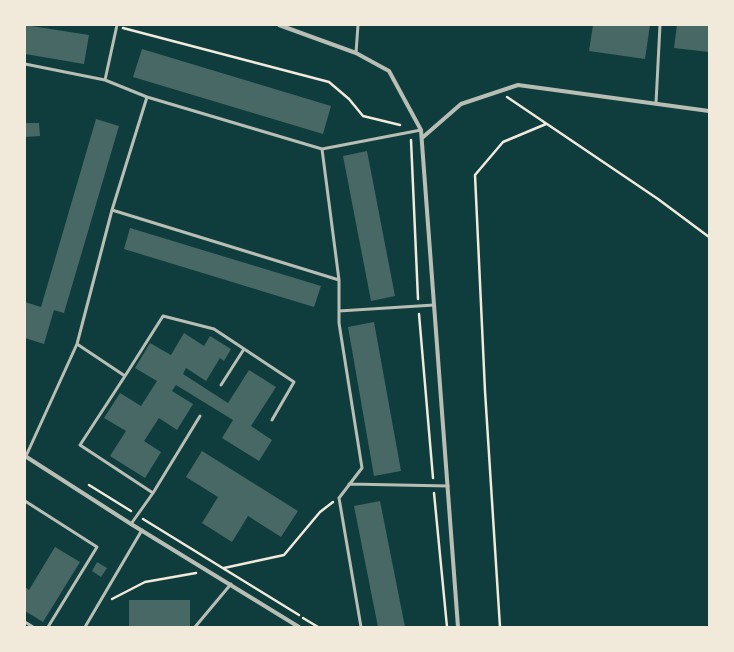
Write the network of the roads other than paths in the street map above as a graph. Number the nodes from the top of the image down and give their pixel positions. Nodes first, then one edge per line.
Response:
1 (279, 25) edge
2 (358, 25) edge
3 (660, 25) edge
4 (117, 26) edge
5 (356, 53) junction
6 (25, 64) edge
7 (105, 80) junction
8 (147, 97) junction
9 (656, 103) junction
10 (709, 111) edge
11 (421, 130) junction
12 (422, 138) junction
13 (322, 149) junction
14 (112, 210) junction
15 (339, 280) junction
16 (434, 305) junction
17 (339, 311) junction
18 (77, 344) junction
19 (244, 349) junction
20 (125, 376) junction
21 (221, 385) dead end
22 (200, 416) dead end
23 (272, 420) dead end
24 (26, 456) edge
25 (350, 484) junction
26 (448, 486) junction
27 (153, 493) junction
28 (25, 501) edge
29 (132, 524) junction
30 (142, 530) junction
31 (230, 584) junction
32 (25, 622) edge
33 (33, 627) edge
34 (48, 627) edge
35 (85, 627) edge
36 (195, 627) edge
37 (299, 627) edge
38 (360, 627) edge
39 (458, 627) edge

1 - 5 street
2 - 5 lane
3 - 9 lane
4 - 7 lane
5 - 11 street
6 - 7 lane
7 - 8 lane
8 - 13 lane
8 - 14 lane
9 - 10 street
9 - 12 street
11 - 12 street
11 - 13 lane
12 - 16 street
13 - 15 lane
14 - 15 lane
14 - 18 lane
15 - 17 lane
16 - 17 lane
16 - 26 street
17 - 25 lane
18 - 20 lane
18 - 24 lane
19 - 20 lane
19 - 21 lane
19 - 23 lane
20 - 27 lane
22 - 27 lane
24 - 29 street
25 - 26 lane
25 - 38 lane
26 - 39 street
27 - 29 lane
28 - 34 lane
29 - 30 street
30 - 31 street
30 - 35 lane
31 - 36 lane
31 - 37 street
32 - 33 lane

